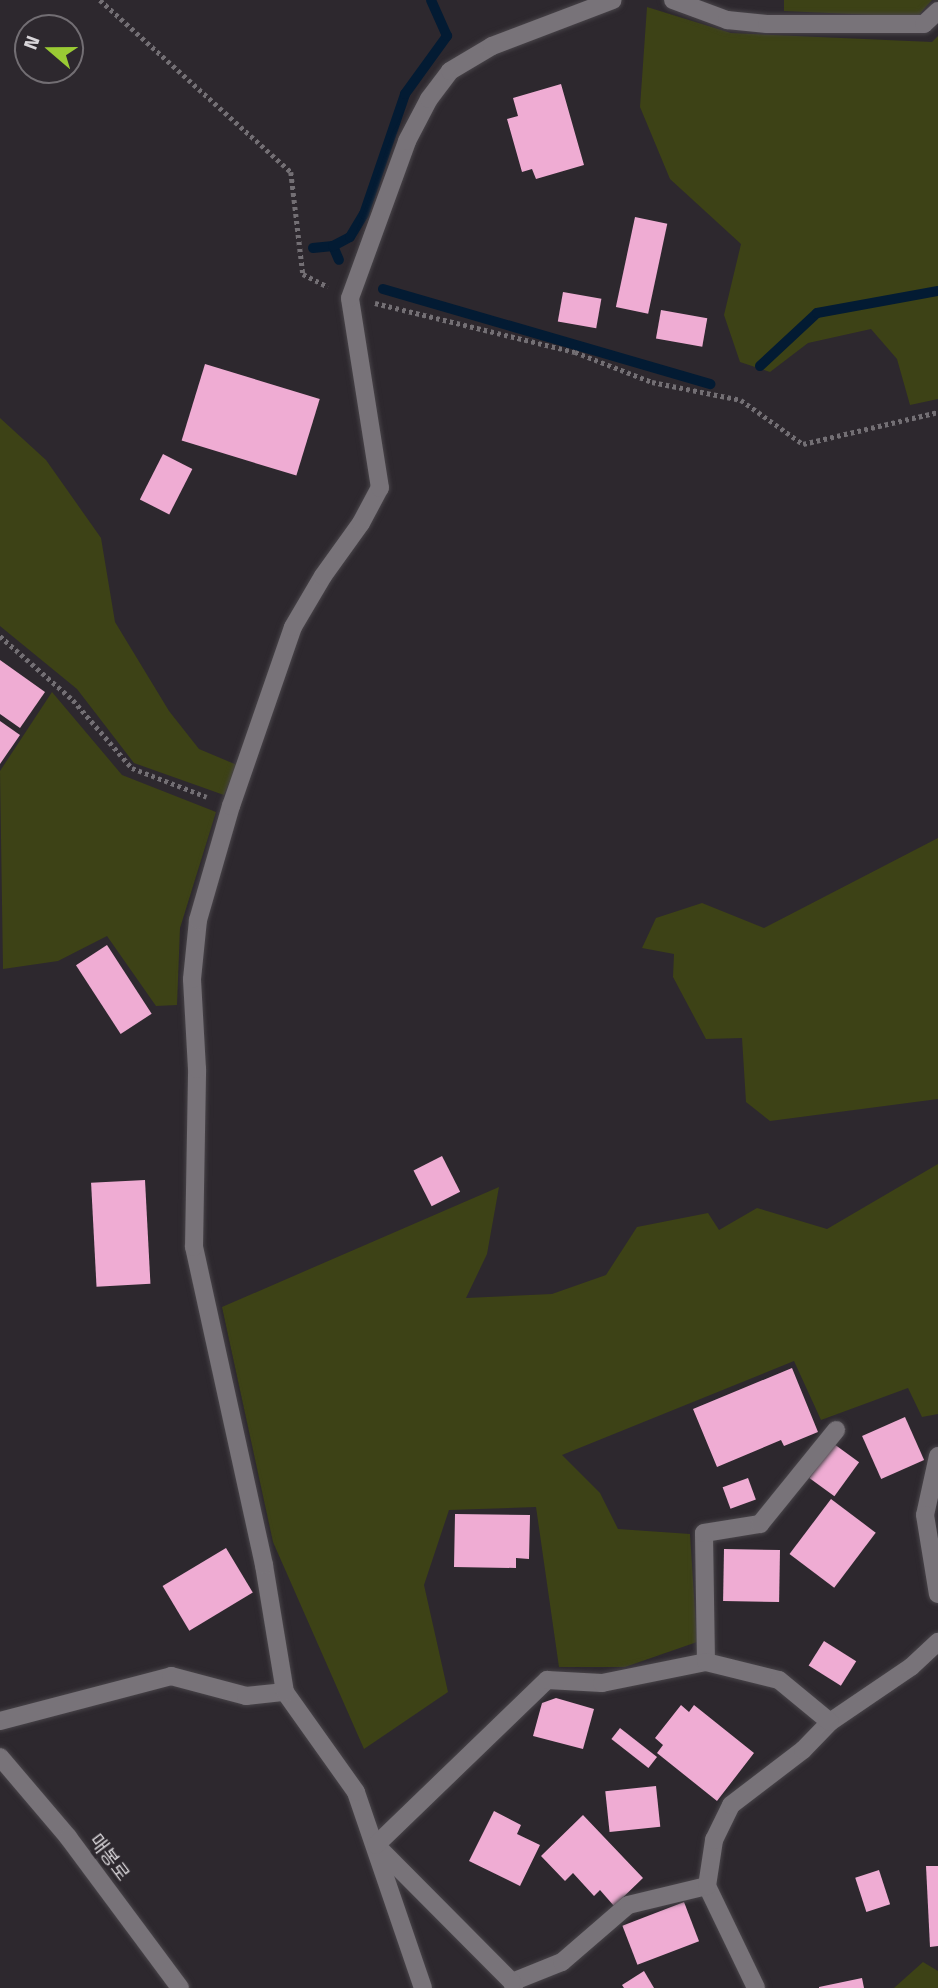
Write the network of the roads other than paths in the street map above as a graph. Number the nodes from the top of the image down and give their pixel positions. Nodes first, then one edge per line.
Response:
1 (613, 0) edge
2 (673, 0) edge
3 (938, 12) edge
4 (836, 1430) dead end
5 (938, 1456) edge
6 (938, 1594) edge
7 (938, 1642) edge
8 (706, 1661) junction
9 (285, 1692) junction
10 (0, 1721) edge
11 (830, 1722) junction
12 (0, 1757) edge
13 (376, 1845) junction
14 (706, 1885) junction
15 (513, 1985) edge
16 (180, 1988) edge
17 (423, 1988) edge
18 (755, 1988) edge

1 - 9 street
2 - 3 street
4 - 8 street
5 - 6 street
7 - 11 street
8 - 11 street
8 - 13 street
9 - 10 street
9 - 13 street
11 - 14 street
12 - 16 street, 매봉로
13 - 15 street
13 - 17 street
14 - 15 street
14 - 18 street

